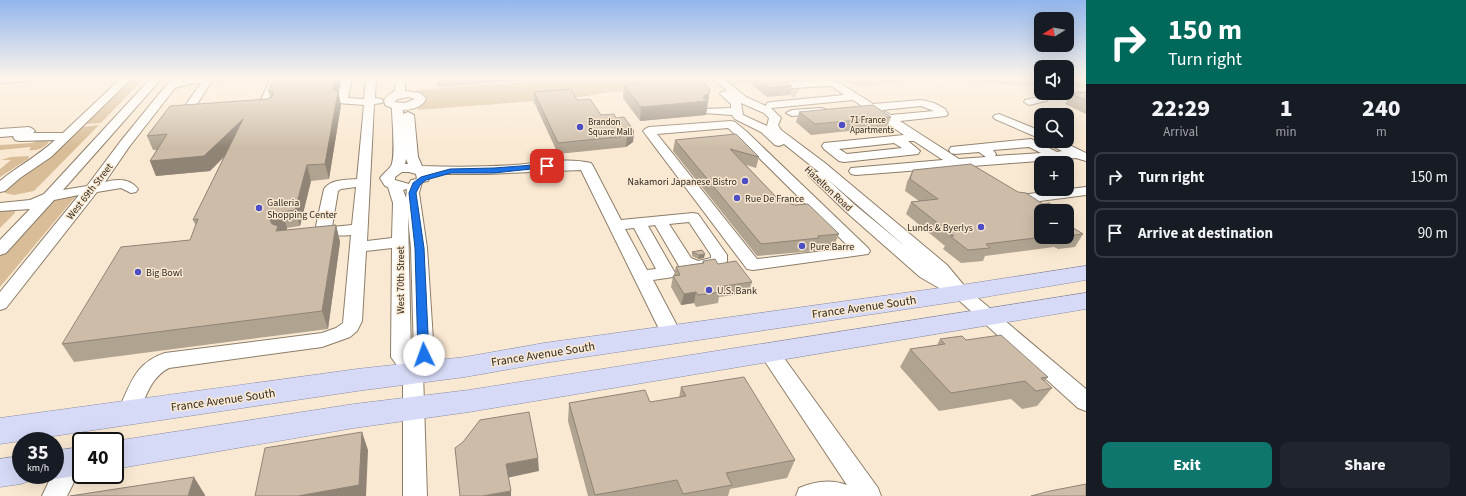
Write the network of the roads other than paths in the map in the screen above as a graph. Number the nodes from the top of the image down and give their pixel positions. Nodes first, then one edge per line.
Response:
1 (103, 101) edge
2 (136, 101) edge
3 (162, 101) edge
4 (194, 101) edge
5 (265, 101) edge
6 (339, 101) edge
7 (419, 101) edge
8 (734, 101) edge
9 (748, 101) edge
10 (1033, 101) edge
11 (397, 102) junction
12 (808, 102) joint
13 (1029, 102) dead end
14 (855, 103) joint
15 (369, 104) junction
16 (765, 107) junction
17 (871, 107) junction
18 (262, 108) edge
19 (839, 110) edge
20 (208, 111) edge
21 (708, 112) edge
22 (792, 113) junction
23 (735, 115) junction
24 (999, 117) dead end
25 (888, 119) junction
26 (774, 120) junction
27 (748, 122) junction
28 (1034, 132) edge
29 (0, 133) edge
30 (67, 136) junction
31 (916, 137) junction
32 (896, 139) junction
33 (981, 148) junction
34 (1066, 148) edge
35 (1056, 156) edge
36 (1082, 156) edge
37 (956, 157) junction
38 (1034, 158) edge
39 (1000, 160) junction
40 (820, 166) junction
41 (856, 170) junction
42 (419, 175) junction
43 (978, 176) edge
44 (395, 178) junction
45 (363, 182) junction
46 (835, 186) junction
47 (0, 188) edge
48 (129, 188) dead end
49 (92, 190) junction
50 (1086, 191) edge
51 (802, 192) junction
52 (1004, 192) edge
53 (50, 196) junction
54 (0, 199) edge
55 (0, 207) edge
56 (660, 221) dead end
57 (639, 223) junction
58 (616, 225) junction
59 (360, 229) junction
60 (335, 232) junction
61 (313, 234) edge
62 (400, 242) junction
63 (358, 247) junction
64 (0, 250) edge
65 (1086, 273) edge
66 (642, 276) junction
67 (961, 293) junction
68 (1086, 301) edge
69 (0, 304) edge
70 (987, 317) junction
71 (672, 335) junction
72 (769, 352) junction
73 (413, 372) junction
74 (1083, 396) edge
75 (414, 409) junction
76 (128, 413) junction
77 (0, 431) edge
78 (124, 454) edge
79 (69, 462) edge
80 (12, 471) edge
81 (0, 473) edge
82 (841, 495) edge
83 (54, 496) edge
84 (415, 496) edge
85 (808, 496) edge
86 (869, 496) edge

1 - 30 street
2 - 53 street
3 - 49 street, West 69th Street
4 - 20 street
5 - 18 street
6 - 15 street
7 - 11 street
8 - 23 street
9 - 16 street, Hazelton Road
10 - 13 street
11 - 15 street
11 - 42 street, West 70th Street
11 - 44 street, West 70th Street
12 - 14 street
12 - 16 street
14 - 17 street
15 - 45 street
16 - 22 street
16 - 23 street
16 - 26 street, Hazelton Road
17 - 25 street
17 - 25 street
19 - 22 street
21 - 23 street
22 - 26 street
23 - 27 street
23 - 51 street
23 - 51 street
24 - 28 street
25 - 31 street
26 - 27 street
26 - 40 street, Hazelton Road
27 - 46 street, Hazelton Road
29 - 30 street
30 - 47 street
31 - 32 street
31 - 37 street
32 - 32 street
33 - 35 street
33 - 37 street
33 - 39 street
34 - 36 street
37 - 39 street
37 - 41 street
37 - 43 street
38 - 39 street
40 - 41 street
40 - 46 street, Hazelton Road
41 - 46 street
42 - 44 street
42 - 58 street
42 - 73 street, West 70th Street
44 - 62 street, West 70th Street
45 - 59 street
45 - 60 street
46 - 51 street
46 - 67 street, Hazelton Road
46 - 67 street, Hazelton Road
48 - 49 street
49 - 53 street
49 - 69 street, West 69th Street
50 - 52 street
53 - 54 street
53 - 55 street
53 - 64 street
56 - 57 street
57 - 58 street
57 - 66 street
58 - 66 street
59 - 60 street
59 - 63 street
60 - 61 street
62 - 63 street
62 - 73 street, West 70th Street
63 - 76 street
65 - 67 main road, France Avenue South
66 - 71 street
67 - 70 street, Hazelton Road
67 - 71 main road, France Avenue South
68 - 70 main road
70 - 72 main road
70 - 74 street, Hazelton Road
71 - 73 main road, France Avenue South
72 - 75 main road
72 - 86 street
73 - 75 street
73 - 76 main road, France Avenue South
75 - 78 main road
75 - 84 street
76 - 77 main road, France Avenue South
79 - 83 street
80 - 81 main road
82 - 85 street

